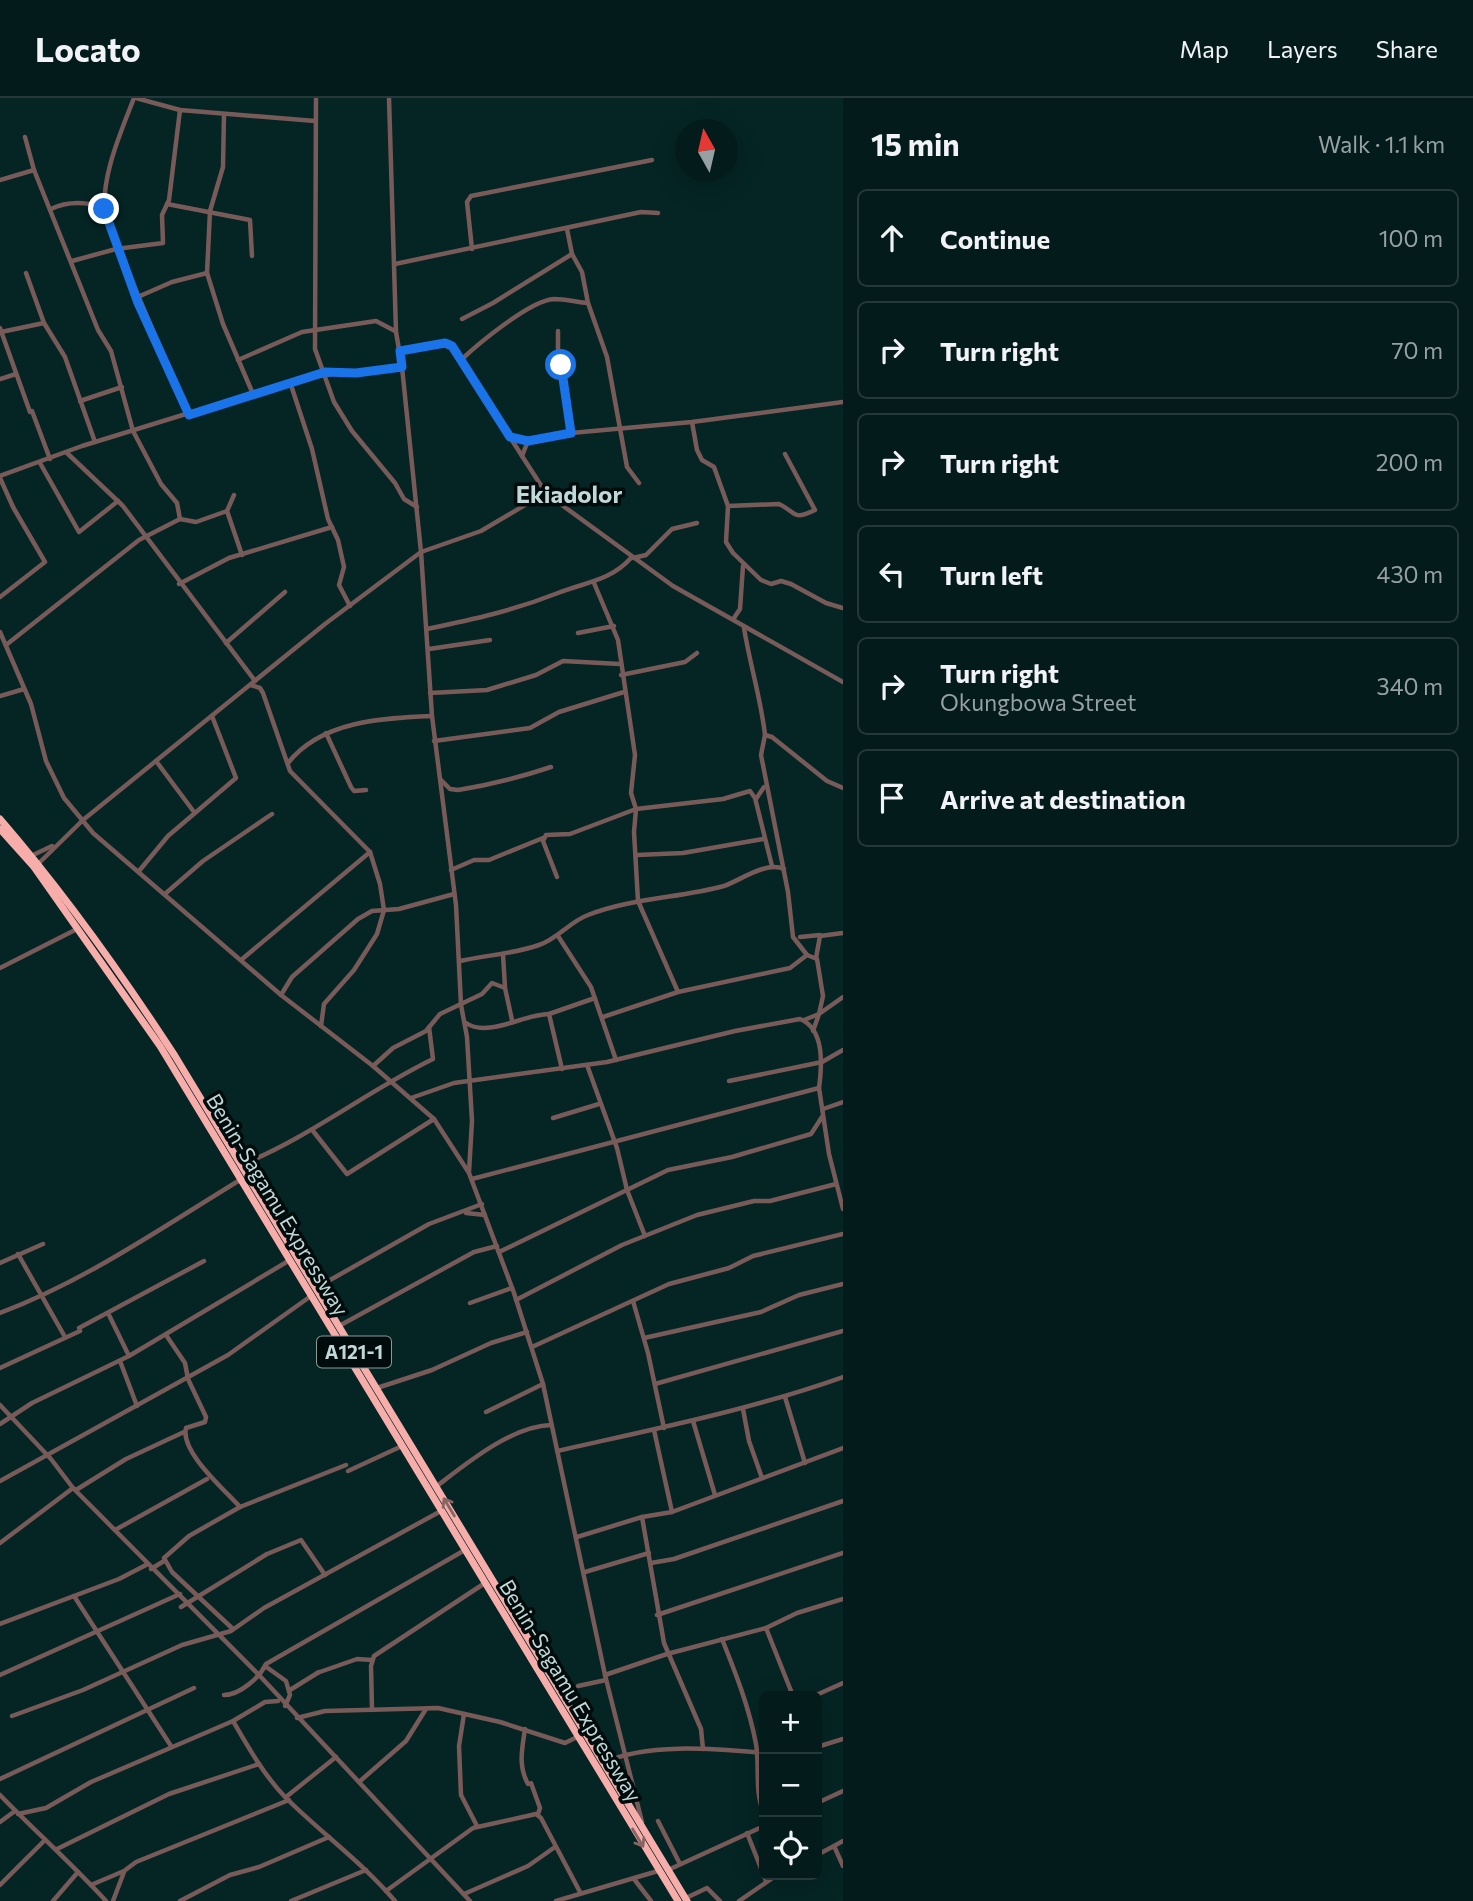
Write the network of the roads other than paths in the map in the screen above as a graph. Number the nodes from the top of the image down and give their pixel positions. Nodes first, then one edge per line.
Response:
1 (135, 98) edge
2 (316, 98) edge
3 (389, 98) edge
4 (180, 110) junction
5 (224, 114) junction
6 (315, 121) junction
7 (25, 137) dead end
8 (652, 160) dead end
9 (34, 170) junction
10 (0, 180) edge
11 (167, 204) junction
12 (51, 209) junction
13 (104, 209) junction
14 (210, 211) junction
15 (658, 213) dead end
16 (567, 229) junction
17 (116, 249) junction
18 (472, 249) junction
19 (572, 254) junction
20 (252, 256) dead end
21 (72, 261) junction
22 (395, 264) junction
23 (26, 273) dead end
24 (207, 273) junction
25 (138, 303) junction
26 (588, 303) junction
27 (462, 319) dead end
28 (44, 323) junction
29 (0, 330) edge
30 (317, 330) junction
31 (558, 331) dead end
32 (396, 332) junction
33 (400, 351) junction
34 (239, 360) junction
35 (461, 360) junction
36 (319, 363) junction
37 (402, 367) junction
38 (325, 372) junction
39 (16, 374) junction
40 (314, 375) junction
41 (0, 379) edge
42 (290, 382) junction
43 (122, 387) junction
44 (253, 394) junction
45 (80, 401) junction
46 (843, 402) edge
47 (189, 415) junction
48 (692, 422) junction
49 (620, 428) junction
50 (134, 431) junction
51 (571, 433) junction
52 (510, 437) junction
53 (528, 441) junction
54 (95, 443) junction
55 (67, 453) junction
56 (785, 454) dead end
57 (522, 456) junction
58 (50, 459) junction
59 (40, 463) junction
60 (0, 477) edge
61 (639, 483) dead end
62 (544, 492) junction
63 (234, 495) dead end
64 (118, 501) junction
65 (728, 506) junction
66 (418, 508) junction
67 (227, 511) junction
68 (180, 519) junction
69 (697, 523) dead end
70 (332, 527) junction
71 (327, 531) dead end
72 (147, 536) junction
73 (421, 552) junction
74 (240, 555) junction
75 (632, 558) junction
76 (743, 566) junction
77 (594, 583) junction
78 (179, 584) junction
79 (285, 592) dead end
80 (0, 597) edge
81 (350, 606) junction
82 (843, 608) edge
83 (734, 618) junction
84 (614, 626) junction
85 (744, 627) junction
86 (427, 629) junction
87 (0, 632) edge
88 (578, 633) dead end
89 (490, 640) dead end
90 (226, 643) junction
91 (6, 645) junction
92 (429, 649) junction
93 (697, 653) dead end
94 (620, 664) junction
95 (621, 675) junction
96 (843, 682) edge
97 (253, 683) junction
98 (24, 689) junction
99 (624, 692) junction
100 (430, 693) junction
101 (0, 696) edge
102 (212, 715) junction
103 (432, 716) junction
104 (326, 733) junction
105 (765, 735) junction
106 (434, 741) junction
107 (156, 761) junction
108 (287, 764) junction
109 (551, 767) dead end
110 (440, 779) junction
111 (764, 787) dead end
112 (843, 788) edge
113 (366, 790) dead end
114 (755, 798) junction
115 (636, 809) junction
116 (194, 812) junction
117 (272, 814) dead end
118 (0, 818) edge
119 (83, 820) junction
120 (0, 829) edge
121 (543, 838) junction
122 (763, 839) junction
123 (56, 844) junction
124 (369, 852) junction
125 (637, 855) junction
126 (30, 857) junction
127 (36, 865) junction
128 (772, 866) junction
129 (784, 869) junction
130 (451, 870) junction
131 (139, 871) junction
132 (556, 877) dead end
133 (166, 893) junction
134 (454, 894) junction
135 (638, 901) junction
136 (384, 910) junction
137 (78, 929) junction
138 (843, 933) edge
139 (558, 936) junction
140 (821, 936) junction
141 (800, 937) dead end
142 (503, 955) junction
143 (807, 955) junction
144 (817, 959) junction
145 (242, 960) junction
146 (460, 961) junction
147 (0, 968) edge
148 (505, 988) junction
149 (678, 992) junction
150 (281, 995) junction
151 (843, 997) edge
152 (595, 998) junction
153 (461, 1005) junction
154 (549, 1014) junction
155 (819, 1014) junction
156 (603, 1017) junction
157 (512, 1020) junction
158 (803, 1020) junction
159 (465, 1022) junction
160 (321, 1026) junction
161 (429, 1027) junction
162 (813, 1031) junction
163 (843, 1050) edge
164 (616, 1060) junction
165 (822, 1062) junction
166 (587, 1065) junction
167 (373, 1066) junction
168 (562, 1069) junction
169 (389, 1080) junction
170 (729, 1081) dead end
171 (469, 1082) junction
172 (819, 1088) junction
173 (411, 1098) junction
174 (843, 1102) edge
175 (599, 1104) junction
176 (823, 1112) junction
177 (553, 1118) dead end
178 (435, 1119) junction
179 (313, 1131) junction
180 (811, 1134) junction
181 (826, 1136) junction
182 (615, 1141) junction
183 (241, 1165) junction
184 (469, 1173) junction
185 (843, 1173) edge
186 (472, 1179) junction
187 (240, 1180) junction
188 (836, 1181) junction
189 (627, 1190) junction
190 (482, 1204) junction
191 (843, 1209) edge
192 (462, 1213) junction
193 (486, 1215) junction
194 (843, 1234) edge
195 (645, 1236) junction
196 (43, 1244) dead end
197 (497, 1246) junction
198 (499, 1252) junction
199 (18, 1254) junction
200 (290, 1260) junction
201 (204, 1261) dead end
202 (0, 1263) edge
203 (843, 1283) edge
204 (512, 1288) junction
205 (314, 1292) junction
206 (44, 1297) junction
207 (516, 1300) junction
208 (632, 1301) junction
209 (470, 1303) dead end
210 (0, 1314) edge
211 (109, 1315) junction
212 (339, 1327) junction
213 (843, 1331) edge
214 (527, 1332) junction
215 (166, 1335) junction
216 (65, 1337) junction
217 (644, 1338) junction
218 (532, 1347) junction
219 (130, 1356) junction
220 (120, 1361) junction
221 (0, 1368) edge
222 (843, 1377) edge
223 (188, 1379) junction
224 (542, 1384) junction
225 (655, 1384) junction
226 (376, 1388) junction
227 (785, 1397) junction
228 (0, 1405) edge
229 (137, 1406) junction
230 (743, 1409) junction
231 (486, 1412) dead end
232 (10, 1415) junction
233 (693, 1422) junction
234 (0, 1424) edge
235 (551, 1425) junction
236 (664, 1428) junction
237 (654, 1430) junction
238 (184, 1432) junction
239 (402, 1446) junction
240 (843, 1448) edge
241 (557, 1451) junction
242 (47, 1455) junction
243 (805, 1463) junction
244 (346, 1465) dead end
245 (348, 1471) dead end
246 (762, 1478) junction
247 (207, 1479) dead end
248 (0, 1481) edge
249 (437, 1486) junction
250 (73, 1488) junction
251 (715, 1495) junction
252 (843, 1501) edge
253 (240, 1507) junction
254 (441, 1511) junction
255 (673, 1512) junction
256 (642, 1517) junction
257 (115, 1530) junction
258 (577, 1536) junction
259 (0, 1543) edge
260 (465, 1550) junction
261 (649, 1553) junction
262 (843, 1553) edge
263 (164, 1561) junction
264 (249, 1562) dead end
265 (651, 1563) junction
266 (149, 1567) junction
267 (584, 1572) junction
268 (325, 1575) junction
269 (485, 1583) junction
270 (180, 1594) junction
271 (74, 1596) junction
272 (197, 1596) junction
273 (843, 1600) edge
274 (189, 1603) junction
275 (181, 1606) junction
276 (216, 1615) junction
277 (657, 1615) junction
278 (206, 1620) junction
279 (0, 1624) edge
280 (766, 1628) junction
281 (233, 1629) junction
282 (97, 1630) junction
283 (220, 1636) junction
284 (722, 1639) junction
285 (667, 1654) junction
286 (372, 1660) junction
287 (327, 1667) dead end
288 (124, 1670) junction
289 (264, 1671) junction
290 (317, 1672) junction
291 (0, 1675) edge
292 (606, 1678) junction
293 (843, 1683) edge
294 (578, 1686) dead end
295 (194, 1688) dead end
296 (290, 1690) junction
297 (791, 1691) edge
298 (822, 1692) edge
299 (224, 1695) dead end
300 (280, 1701) junction
301 (285, 1706) junction
302 (427, 1708) junction
303 (148, 1710) junction
304 (372, 1710) junction
305 (464, 1714) junction
306 (12, 1716) dead end
307 (297, 1718) junction
308 (233, 1721) junction
309 (525, 1729) junction
310 (578, 1737) junction
311 (843, 1739) edge
312 (171, 1746) junction
313 (822, 1746) edge
314 (703, 1749) junction
315 (757, 1752) junction
316 (624, 1755) junction
317 (336, 1757) junction
318 (603, 1763) junction
319 (259, 1764) junction
320 (0, 1779) edge
321 (359, 1782) junction
322 (843, 1791) edge
323 (759, 1794) edge
324 (0, 1795) edge
325 (287, 1798) junction
326 (822, 1801) edge
327 (16, 1813) junction
328 (538, 1814) junction
329 (658, 1821) dead end
330 (0, 1822) edge
331 (477, 1826) junction
332 (759, 1828) edge
333 (644, 1830) junction
334 (747, 1833) junction
335 (329, 1837) junction
336 (45, 1840) junction
337 (843, 1841) edge
338 (834, 1846) junction
339 (555, 1847) junction
340 (57, 1849) junction
341 (822, 1852) edge
342 (430, 1858) junction
343 (680, 1864) junction
344 (843, 1866) edge
345 (366, 1870) junction
346 (668, 1870) junction
347 (124, 1871) junction
348 (658, 1871) junction
349 (78, 1872) junction
350 (634, 1879) junction
351 (766, 1881) joint
352 (0, 1885) edge
353 (91, 1885) junction
354 (386, 1891) junction
355 (580, 1892) junction
356 (464, 1894) junction
357 (681, 1900) edge
358 (52, 1901) edge
359 (106, 1901) edge
360 (113, 1901) edge
361 (180, 1901) edge
362 (290, 1901) edge
363 (395, 1901) edge
364 (470, 1901) edge
365 (556, 1901) edge
366 (651, 1901) edge
367 (720, 1901) edge
368 (738, 1901) edge

1 - 4 street
1 - 13 street
2 - 6 street
3 - 22 street
4 - 5 street
4 - 11 street
5 - 6 street
5 - 14 street
6 - 30 street
7 - 9 street
8 - 18 street
9 - 10 street
9 - 12 street
11 - 14 street
11 - 17 street
12 - 13 street
12 - 21 street
13 - 17 street
14 - 20 street
14 - 24 street
15 - 16 street
16 - 18 street
16 - 19 street
17 - 21 street
17 - 25 street
18 - 22 street
19 - 26 street
19 - 27 street
21 - 43 street
22 - 32 street
23 - 28 street
24 - 25 street
24 - 34 street
25 - 47 street
26 - 35 street
26 - 49 street
28 - 29 street
28 - 45 street
29 - 39 street
30 - 32 street
30 - 34 street
30 - 36 street
31 - 51 street
32 - 33 street
33 - 35 street
33 - 37 street
34 - 44 street
35 - 52 street
36 - 38 street
36 - 40 street
37 - 38 street
37 - 66 street
38 - 40 street
38 - 66 street
39 - 41 street
39 - 58 street
40 - 42 street
42 - 44 street
42 - 70 street
43 - 45 street
43 - 50 street
44 - 47 street
45 - 54 street
46 - 48 street
47 - 50 street
48 - 49 street
48 - 65 street
49 - 51 street
49 - 61 street
50 - 54 street
50 - 68 street
51 - 53 street
52 - 53 street
52 - 57 street
53 - 57 street
54 - 55 street
55 - 58 street
55 - 64 street
56 - 65 street
57 - 62 street
58 - 59 street
59 - 60 street
59 - 64 street
60 - 80 street
62 - 73 street
62 - 75 street
63 - 67 street
64 - 72 street
65 - 76 street
66 - 73 street
67 - 68 street
67 - 74 street
68 - 72 street
69 - 75 street
70 - 74 street
70 - 81 street
71 - 74 street
72 - 78 street
72 - 91 street
73 - 81 street
73 - 86 street
74 - 78 street
75 - 77 street
75 - 83 street
76 - 82 street
76 - 83 street
77 - 84 street
77 - 86 street
78 - 90 street
79 - 90 street
81 - 97 street
83 - 85 street
84 - 88 street
84 - 94 street
85 - 96 street
85 - 105 street
86 - 92 street
87 - 91 street
89 - 92 street
90 - 97 street
91 - 98 street
92 - 100 street
93 - 95 street
94 - 95 street
94 - 100 street
95 - 99 street
97 - 102 street
97 - 108 street
98 - 101 street
98 - 119 street
99 - 106 street
99 - 115 street
100 - 103 street
102 - 107 street
102 - 116 street
103 - 104 street
103 - 106 street
104 - 108 street
104 - 113 street
105 - 112 street
105 - 129 street
106 - 110 street
107 - 116 street
107 - 119 street
108 - 124 street
109 - 110 street
110 - 130 street
111 - 114 street
114 - 115 street
114 - 122 street
115 - 121 street
115 - 125 street
116 - 131 street
117 - 133 street
118 - 126 highway, A121-1
119 - 123 street
119 - 131 street
120 - 126 highway, A121-1
121 - 130 street
121 - 132 street
122 - 125 street
122 - 128 street
123 - 126 street
123 - 127 street
124 - 136 street
124 - 145 street
125 - 135 street
126 - 127 highway, A121-1
127 - 137 highway, Benin-Sagamu Expressway / A121-1
127 - 183 highway, A121-1
128 - 129 street
128 - 135 street
129 - 143 street
130 - 134 street
131 - 133 street
133 - 145 street
134 - 136 street
134 - 146 street
135 - 139 street
135 - 149 street
136 - 150 street
136 - 160 street
137 - 147 street
137 - 187 highway, Benin-Sagamu Expressway / A121-1
138 - 140 street
139 - 142 street
139 - 152 street
140 - 141 street
140 - 144 street
142 - 146 street
142 - 148 street
143 - 144 street
143 - 149 street
144 - 155 street
145 - 150 street
146 - 153 street
148 - 153 street
148 - 157 street
149 - 156 street
150 - 160 street
151 - 155 street
152 - 154 street
152 - 156 street
153 - 159 street
153 - 161 street
154 - 157 street
154 - 168 street
155 - 158 street
155 - 162 street
156 - 164 street
157 - 159 street
158 - 162 street
158 - 164 street
159 - 171 street
160 - 167 street
161 - 167 street
161 - 169 street
162 - 165 street
163 - 165 street
164 - 166 street
165 - 170 street
165 - 172 street
166 - 168 street
166 - 175 street
167 - 169 street
168 - 171 street
169 - 173 street
169 - 179 street
171 - 173 street
171 - 184 street
172 - 176 street
172 - 182 street
173 - 178 street
174 - 176 street
175 - 177 street
175 - 182 street
176 - 180 street
176 - 181 street
178 - 179 street
178 - 184 street
179 - 183 street
180 - 181 street
180 - 189 street
181 - 188 street
182 - 186 street
182 - 189 street
183 - 205 highway, A121-1
184 - 186 street
185 - 188 street
186 - 190 street
187 - 200 highway, Benin-Sagamu Expressway / A121-1
187 - 206 street
188 - 191 street
188 - 195 street
189 - 195 street
189 - 198 street
190 - 192 street
190 - 193 street
192 - 193 street
192 - 205 street
193 - 197 street
194 - 208 street
195 - 207 street
196 - 199 street
197 - 198 street
197 - 212 street
198 - 204 street
199 - 202 street
199 - 206 street
200 - 205 highway, Benin-Sagamu Expressway / A121-1
200 - 215 street
201 - 211 street
203 - 217 street
204 - 207 street
204 - 209 street
205 - 212 highway, A121-1
205 - 223 street
205 - 239 highway, Benin-Sagamu Expressway / A121-1
206 - 210 street
206 - 216 street
207 - 214 street
208 - 217 street
208 - 218 street
211 - 216 street
211 - 219 street
212 - 226 highway, A121-1
213 - 225 street
214 - 218 street
214 - 226 street
215 - 219 street
215 - 223 street
216 - 221 street
217 - 225 street
218 - 224 street
219 - 220 street
220 - 229 street
220 - 232 street
222 - 227 street
223 - 229 street
223 - 238 street
224 - 231 street
224 - 235 street
225 - 236 street
226 - 249 highway, A121-1
227 - 230 street
227 - 243 street
228 - 232 street
229 - 242 street
230 - 233 street
230 - 246 street
232 - 234 street
232 - 242 street
233 - 236 street
233 - 251 street
235 - 241 street
235 - 249 street
236 - 237 street
237 - 241 street
237 - 255 street
238 - 250 street
238 - 253 street
239 - 245 street
239 - 254 highway, Benin-Sagamu Expressway / A121-1
240 - 243 street
241 - 258 street
242 - 248 street
242 - 250 street
243 - 246 street
244 - 253 street
246 - 251 street
247 - 257 street
318 -> 249 highway, A121-1
250 - 257 street
250 - 259 street
251 - 255 street
252 - 265 street
253 - 263 street
254 - 260 highway, Benin-Sagamu Expressway / A121-1
254 - 268 street
255 - 256 street
256 - 258 street
256 - 261 street
257 - 266 street
258 - 267 street
260 - 269 highway, Benin-Sagamu Expressway / A121-1
260 - 289 street
261 - 265 street
261 - 267 street
262 - 277 street
263 - 266 street
263 - 272 street
264 - 275 street
265 - 277 street
266 - 270 street
266 - 271 street
267 - 292 street
268 - 275 street
268 - 281 street
269 - 286 street
269 - 310 highway, Benin-Sagamu Expressway / A121-1
270 - 274 street
270 - 282 street
271 - 279 street
271 - 282 street
272 - 274 street
272 - 275 street
272 - 276 street
273 - 280 street
274 - 278 street
276 - 278 street
276 - 281 street
277 - 285 street
278 - 283 street
280 - 284 street
280 - 297 street
281 - 283 street
282 - 288 street
282 - 291 street
283 - 288 street
283 - 289 street
284 - 285 street
284 - 315 street
285 - 292 street
285 - 314 street
286 - 290 street
286 - 304 street
287 - 290 street
288 - 303 street
288 - 306 street
289 - 296 street
289 - 299 street
289 - 300 street
290 - 296 street
292 - 294 street
292 - 316 street
293 - 298 street
295 - 303 street
296 - 301 street
300 - 301 street
300 - 308 street
301 - 307 street
302 - 304 street
302 - 305 street
302 - 321 street
303 - 312 street
303 - 320 street
304 - 307 street
305 - 309 street
305 - 331 street
307 - 317 street
308 - 312 street
308 - 319 street
309 - 310 street
309 - 328 street
310 -> 348 highway, Benin-Sagamu Expressway / A121-1
311 - 313 street
312 - 327 street
314 - 315 street
314 - 316 street
315 - 323 street
316 - 318 street
316 - 333 street
317 - 321 street
317 - 325 street
318 - 333 highway, A121-1
319 - 325 street
319 - 340 street
321 - 342 street
322 - 326 street
324 - 327 street
325 - 335 street
325 - 347 street
327 - 330 street
327 - 336 street
328 - 331 street
328 - 339 street
329 - 343 street
331 - 342 street
332 - 334 street
333 - 346 highway, A121-1
334 - 343 street
334 - 351 street
335 - 345 street
335 - 361 street
336 - 340 street
336 - 352 street
337 - 338 street
338 - 341 street
338 - 344 street
339 - 355 street
339 - 356 street
340 - 349 street
342 - 354 street
342 - 356 street
343 - 346 street
345 - 354 street
345 - 362 street
346 - 357 highway, A121-1
347 - 353 street
347 - 360 street
348 - 350 street
348 - 357 highway, Benin-Sagamu Expressway / A121-1
349 - 353 street
349 - 358 street
350 - 355 street
350 - 366 street
351 - 368 street
353 - 359 street
354 - 363 street
355 - 365 street
356 - 364 street
357 - 367 street

